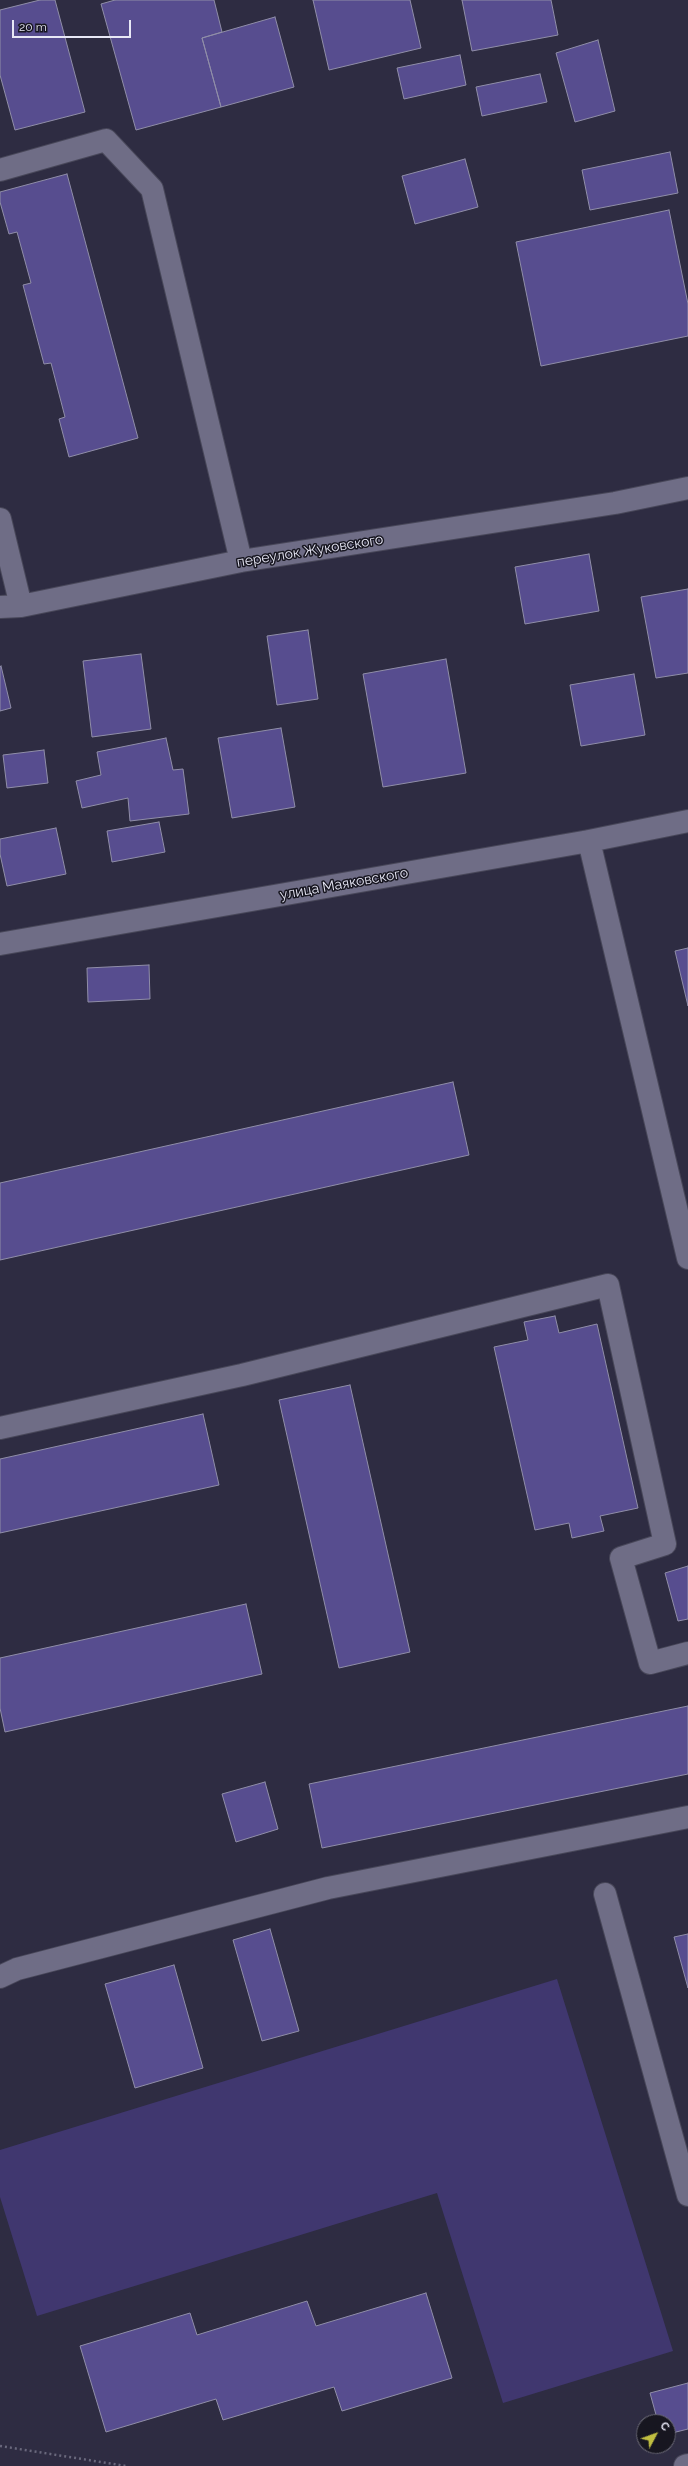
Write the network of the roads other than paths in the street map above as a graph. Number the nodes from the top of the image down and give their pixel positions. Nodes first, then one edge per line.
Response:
1 (0, 170) edge
2 (688, 488) edge
3 (0, 519) edge
4 (241, 561) junction
5 (10, 606) edge
6 (688, 821) edge
7 (589, 841) junction
8 (0, 944) edge
9 (688, 1258) edge
10 (0, 1428) edge
11 (688, 1654) edge
12 (688, 1817) edge
13 (605, 1894) dead end
14 (0, 1977) edge
15 (688, 2195) edge

1 - 4 street
2 - 4 street, переулок Жуковского
3 - 5 street, переулок Жуковского
4 - 5 street, переулок Жуковского
6 - 7 street, улица Маяковского
7 - 8 street, улица Маяковского
7 - 9 street
10 - 11 street
12 - 14 street
13 - 15 street

